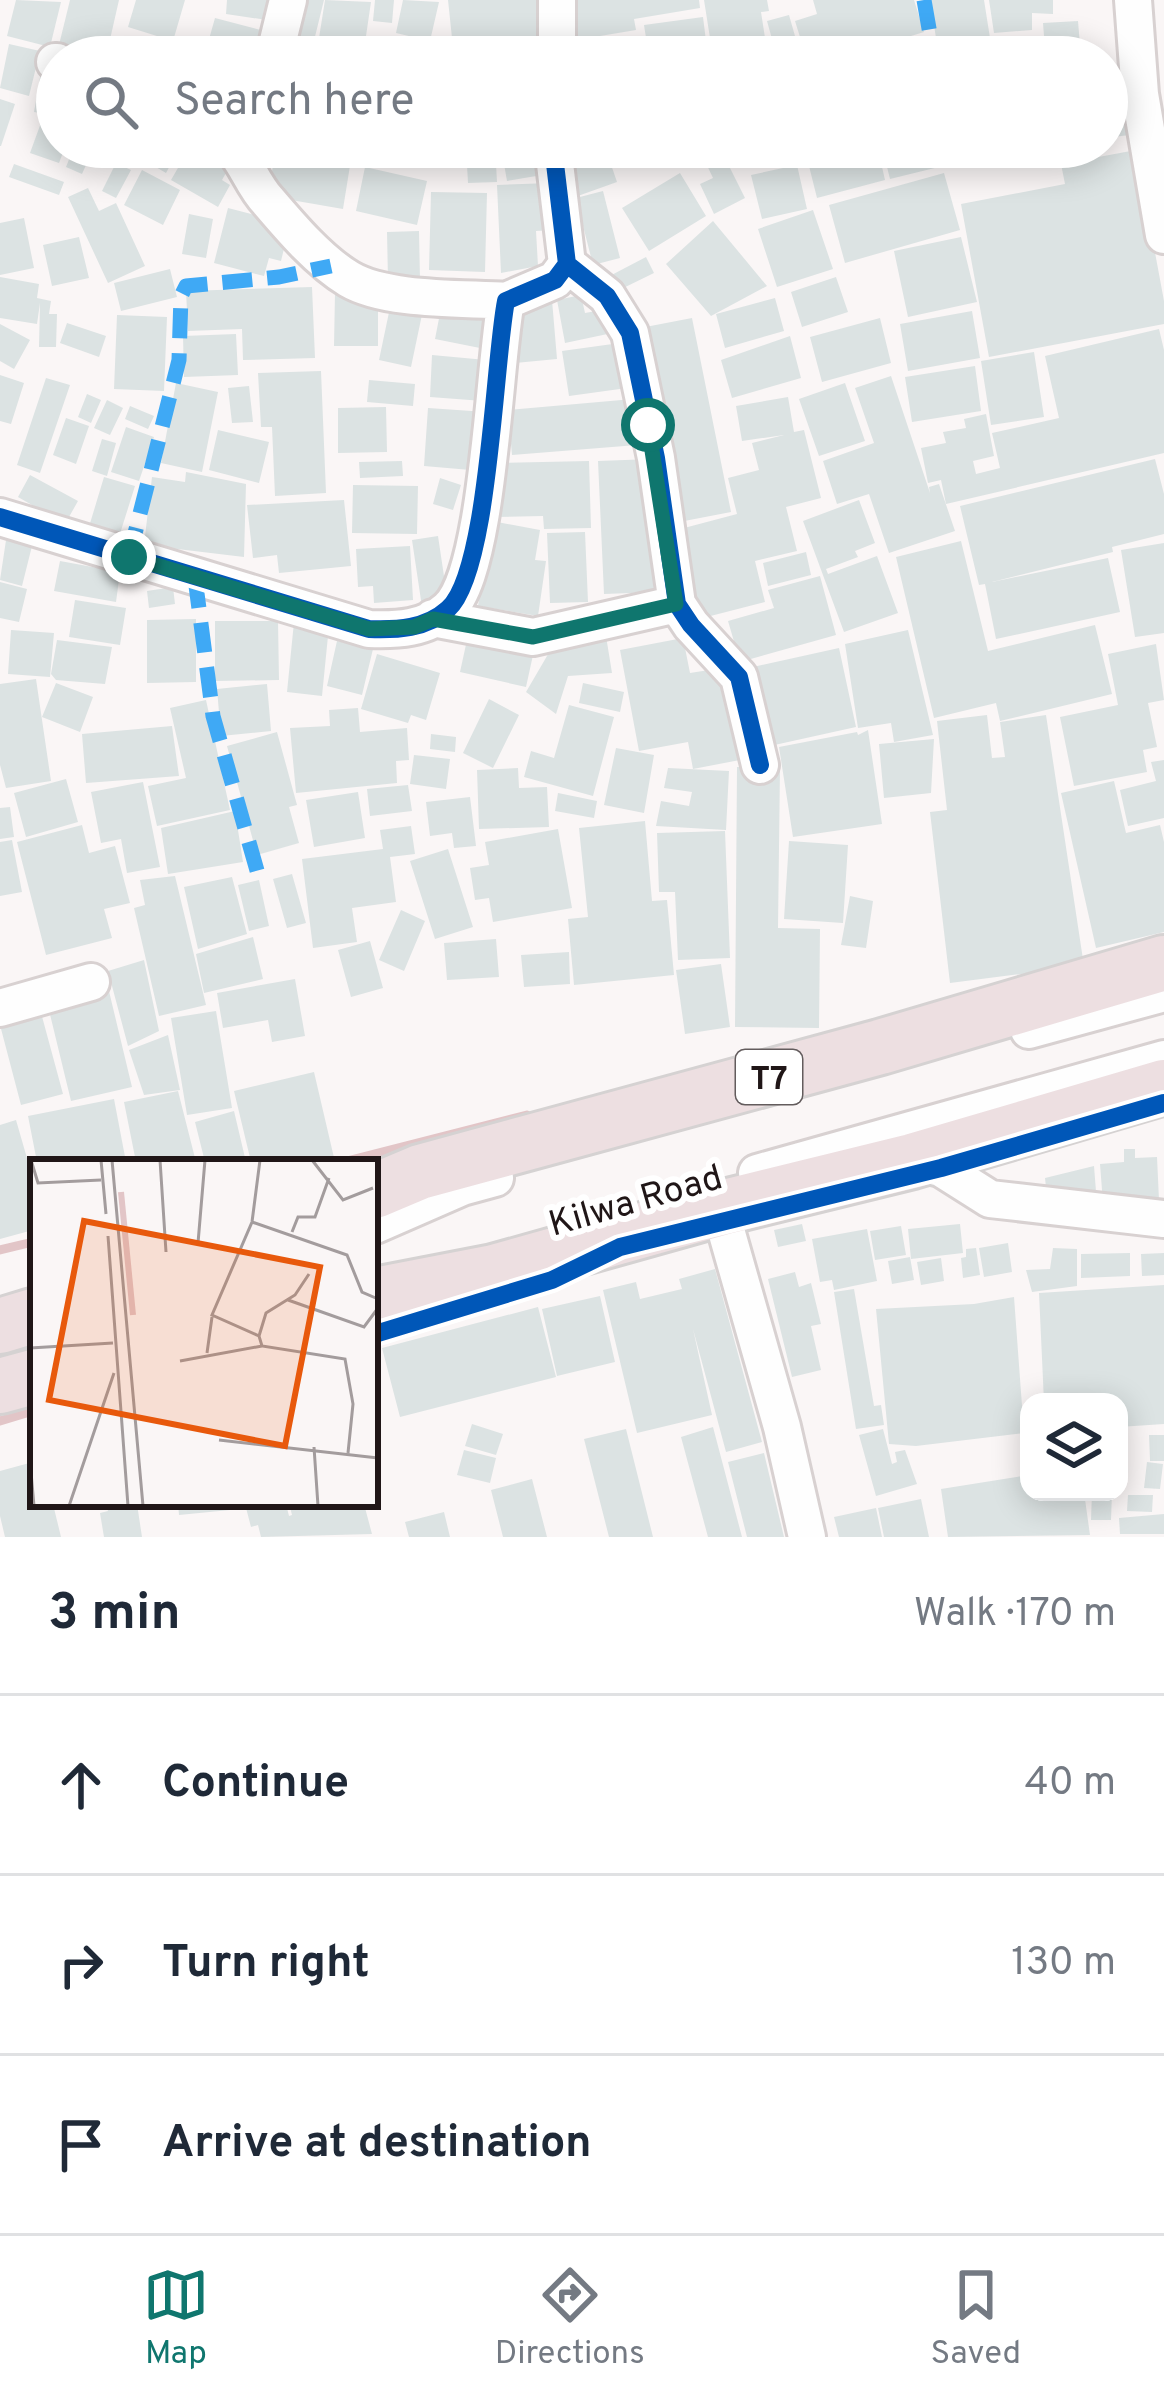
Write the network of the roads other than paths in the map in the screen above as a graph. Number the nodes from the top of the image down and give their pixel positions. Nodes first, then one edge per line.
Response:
1 (288, 0) edge
2 (557, 0) edge
3 (1133, 0) edge
4 (279, 36) edge
5 (557, 36) edge
6 (250, 168) edge
7 (556, 168) edge
8 (1164, 235) edge
9 (566, 264) junction
10 (506, 301) junction
11 (0, 518) edge
12 (676, 604) junction
13 (433, 619) junction
14 (760, 765) dead end
15 (1164, 963) edge
16 (91, 982) dead end
17 (1164, 993) edge
18 (0, 1008) edge
19 (1164, 1059) edge
20 (1164, 1087) edge
21 (912, 1161) junction
22 (378, 1190) edge
23 (725, 1207) junction
24 (1164, 1219) edge
25 (378, 1224) edge
26 (378, 1268) edge
27 (378, 1294) edge
28 (30, 1317) edge
29 (0, 1326) edge
30 (30, 1345) edge
31 (0, 1353) edge
32 (30, 1378) edge
33 (0, 1386) edge
34 (807, 1537) edge

1 - 4 street
2 - 5 street
3 - 8 street
6 - 10 street
7 - 9 street
9 - 10 street
9 - 12 street
10 - 13 street
11 - 13 street
12 - 13 street
12 - 14 street
15 - 22 highway, T7
16 - 18 street
17 - 25 street
19 - 26 street
20 - 21 highway, Kilwa Road
21 - 23 highway, Kilwa Road
21 - 24 street
23 - 27 highway, Kilwa Road
23 - 34 street
28 - 29 highway
30 - 31 street
32 - 33 highway

